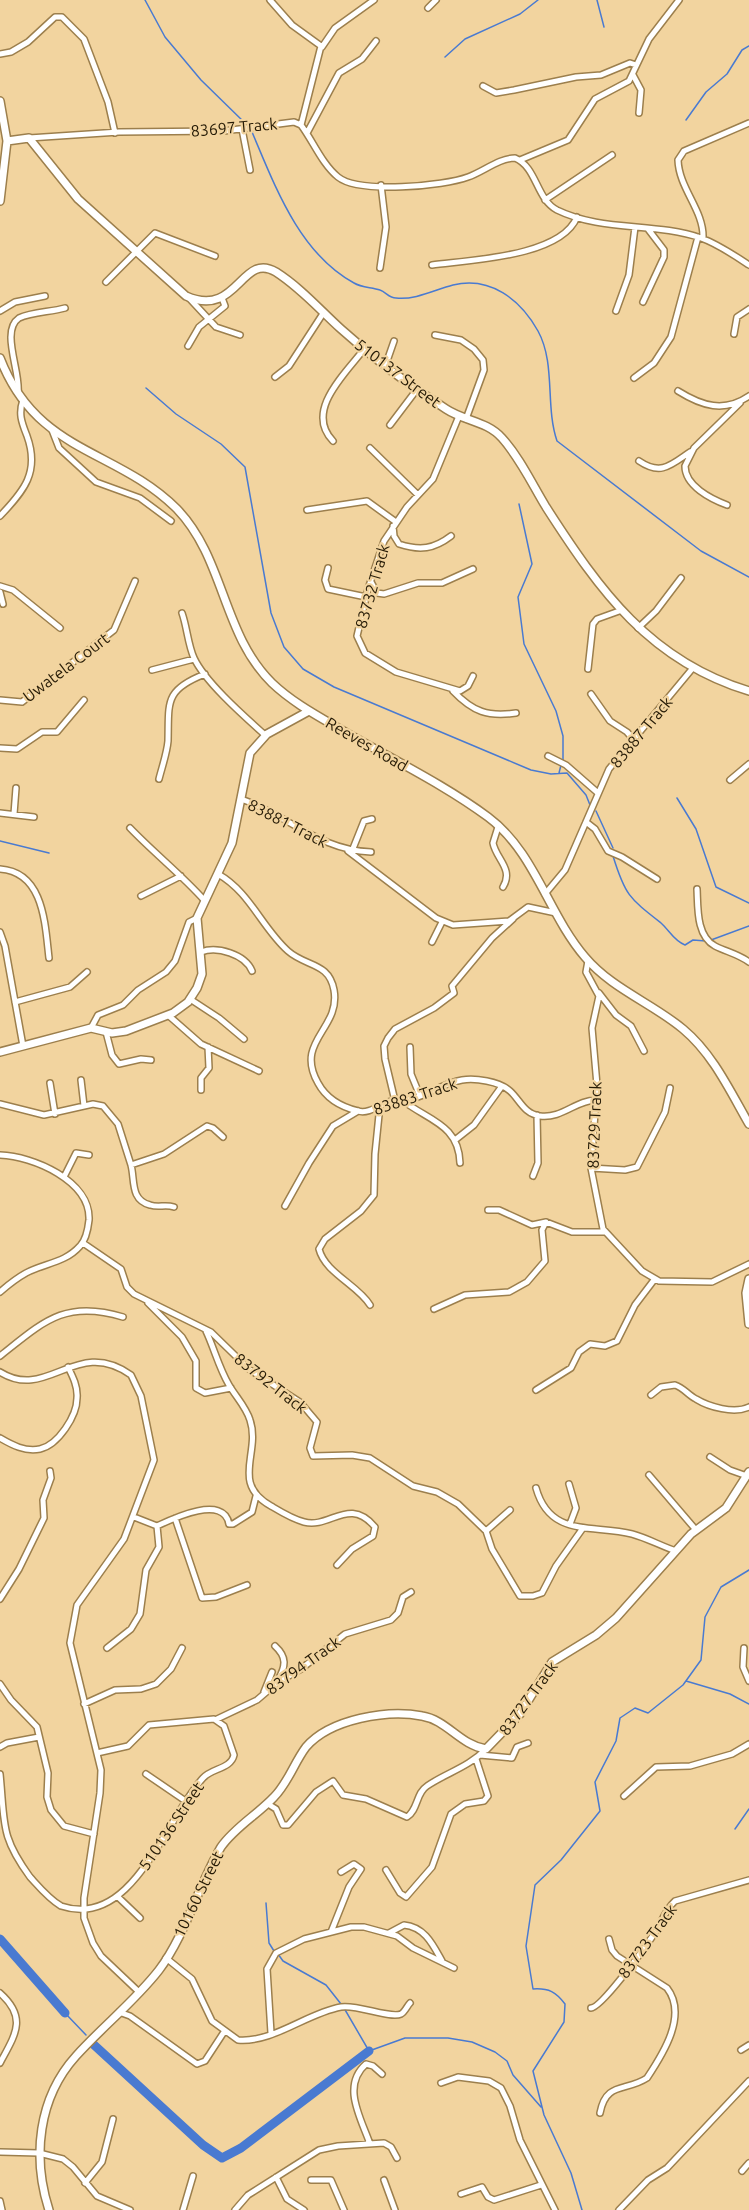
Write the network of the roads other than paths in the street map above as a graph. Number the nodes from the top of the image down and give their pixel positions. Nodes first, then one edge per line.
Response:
1 (270, 0) edge
2 (375, 0) edge
3 (436, 0) edge
4 (679, 0) edge
5 (428, 9) dead end
6 (376, 41) dead end
7 (321, 49) junction
8 (0, 54) edge
9 (636, 65) junction
10 (633, 75) junction
11 (483, 86) dead end
12 (0, 101) edge
13 (639, 113) dead end
14 (749, 123) edge
15 (3, 125) edge
16 (301, 125) junction
17 (242, 129) junction
18 (115, 133) junction
19 (307, 133) junction
20 (28, 138) junction
21 (7, 141) junction
22 (612, 155) dead end
23 (520, 160) junction
24 (250, 170) dead end
25 (381, 185) junction
26 (545, 200) junction
27 (0, 201) edge
28 (577, 217) junction
29 (635, 227) junction
30 (648, 229) junction
31 (700, 238) junction
32 (137, 253) junction
33 (215, 256) dead end
34 (432, 265) dead end
35 (749, 265) edge
36 (380, 268) dead end
37 (106, 282) dead end
38 (45, 296) dead end
39 (189, 298) junction
40 (222, 298) junction
41 (643, 302) dead end
42 (65, 308) dead end
43 (749, 309) edge
44 (0, 311) edge
45 (616, 311) dead end
46 (324, 312) junction
47 (208, 319) junction
48 (734, 334) dead end
49 (240, 335) dead end
50 (435, 335) dead end
51 (394, 341) dead end
52 (188, 346) dead end
53 (365, 348) junction
54 (0, 361) edge
55 (386, 364) junction
56 (275, 377) dead end
57 (634, 378) dead end
58 (418, 388) junction
59 (678, 391) dead end
60 (20, 396) junction
61 (749, 396) edge
62 (740, 403) junction
63 (463, 418) junction
64 (390, 425) dead end
65 (52, 430) junction
66 (333, 441) dead end
67 (370, 448) dead end
68 (691, 451) junction
69 (639, 461) dead end
70 (418, 495) junction
71 (727, 505) dead end
72 (307, 510) dead end
73 (0, 516) edge
74 (171, 521) dead end
75 (394, 524) junction
76 (451, 536) dead end
77 (328, 568) dead end
78 (473, 569) dead end
79 (681, 578) dead end
80 (135, 581) dead end
81 (371, 582) junction
82 (0, 586) edge
83 (0, 592) edge
84 (366, 597) junction
85 (3, 604) dead end
86 (622, 610) junction
87 (182, 613) dead end
88 (60, 628) dead end
89 (638, 628) junction
90 (194, 659) junction
91 (588, 669) dead end
92 (692, 669) junction
93 (152, 670) dead end
94 (205, 674) junction
95 (473, 676) dead end
96 (452, 690) junction
97 (749, 691) edge
98 (591, 694) dead end
99 (0, 700) edge
100 (84, 700) dead end
101 (309, 711) junction
102 (516, 713) dead end
103 (265, 735) junction
104 (633, 740) junction
105 (0, 748) edge
106 (548, 756) dead end
107 (749, 764) edge
108 (159, 779) dead end
109 (730, 780) dead end
110 (16, 788) dead end
111 (598, 793) junction
112 (241, 799) junction
113 (0, 813) edge
114 (14, 814) junction
115 (34, 818) dead end
116 (372, 819) dead end
117 (586, 822) junction
118 (498, 826) junction
119 (130, 828) dead end
120 (350, 851) junction
121 (372, 852) dead end
122 (0, 869) edge
123 (218, 874) junction
124 (181, 876) junction
125 (657, 879) dead end
126 (503, 887) dead end
127 (697, 889) dead end
128 (545, 894) junction
129 (141, 896) dead end
130 (206, 901) junction
131 (556, 913) junction
132 (197, 918) junction
133 (513, 919) junction
134 (442, 922) junction
135 (0, 932) edge
136 (432, 942) dead end
137 (201, 952) junction
138 (3, 953) edge
139 (49, 958) dead end
140 (588, 961) junction
141 (749, 962) edge
142 (252, 970) dead end
143 (87, 972) dead end
144 (599, 993) junction
145 (190, 999) junction
146 (15, 1002) junction
147 (168, 1015) junction
148 (91, 1028) junction
149 (106, 1032) junction
150 (244, 1039) dead end
151 (23, 1046) junction
152 (208, 1047) junction
153 (410, 1047) dead end
154 (644, 1051) dead end
155 (0, 1052) edge
156 (152, 1060) dead end
157 (259, 1071) dead end
158 (81, 1080) dead end
159 (50, 1083) dead end
160 (502, 1086) junction
161 (670, 1088) dead end
162 (201, 1090) dead end
163 (420, 1096) junction
164 (402, 1100) junction
165 (596, 1100) junction
166 (394, 1101) junction
167 (0, 1104) edge
168 (84, 1106) junction
169 (380, 1106) junction
170 (358, 1111) junction
171 (55, 1114) junction
172 (537, 1115) junction
173 (749, 1124) edge
174 (223, 1137) dead end
175 (455, 1140) junction
176 (0, 1155) edge
177 (89, 1155) dead end
178 (460, 1163) dead end
179 (131, 1165) junction
180 (591, 1168) junction
181 (533, 1176) dead end
182 (64, 1177) junction
183 (285, 1206) dead end
184 (174, 1207) dead end
185 (489, 1210) dead end
186 (546, 1222) junction
187 (605, 1232) junction
188 (83, 1243) junction
189 (749, 1264) edge
190 (749, 1278) edge
191 (654, 1280) junction
192 (0, 1292) edge
193 (147, 1301) junction
194 (370, 1305) dead end
195 (434, 1309) dead end
196 (123, 1317) dead end
197 (749, 1324) edge
198 (205, 1329) junction
199 (0, 1356) edge
200 (68, 1367) junction
201 (0, 1372) edge
202 (231, 1388) junction
203 (536, 1390) dead end
204 (651, 1395) dead end
205 (749, 1407) edge
206 (0, 1438) edge
207 (710, 1457) dead end
208 (50, 1471) dead end
209 (748, 1474) edge
210 (649, 1475) dead end
211 (569, 1484) dead end
212 (536, 1488) dead end
213 (256, 1496) junction
214 (510, 1510) dead end
215 (134, 1517) junction
216 (175, 1518) junction
217 (570, 1524) junction
218 (157, 1526) junction
219 (583, 1528) junction
220 (696, 1530) junction
221 (486, 1531) junction
222 (676, 1551) junction
223 (337, 1565) dead end
224 (247, 1585) dead end
225 (411, 1592) dead end
226 (0, 1599) edge
227 (275, 1646) dead end
228 (107, 1648) dead end
229 (182, 1648) dead end
230 (744, 1648) dead end
231 (272, 1672) dead end
232 (749, 1681) edge
233 (278, 1682) junction
234 (0, 1684) edge
235 (264, 1694) junction
236 (84, 1704) junction
237 (217, 1719) junction
238 (39, 1737) junction
239 (528, 1743) dead end
240 (749, 1744) edge
241 (0, 1747) edge
242 (97, 1753) junction
243 (481, 1754) junction
244 (0, 1774) edge
245 (146, 1774) dead end
246 (624, 1796) dead end
247 (187, 1802) junction
248 (268, 1804) junction
249 (93, 1834) junction
250 (386, 1870) dead end
251 (340, 1872) dead end
252 (749, 1880) edge
253 (118, 1897) junction
254 (83, 1907) junction
255 (140, 1918) dead end
256 (332, 1932) junction
257 (389, 1934) junction
258 (609, 1939) dead end
259 (166, 1958) junction
260 (443, 1962) junction
261 (631, 1963) junction
262 (454, 1968) dead end
263 (139, 1992) junction
264 (0, 1993) edge
265 (410, 2003) dead end
266 (591, 2008) dead end
267 (119, 2012) junction
268 (224, 2032) junction
269 (271, 2033) junction
270 (749, 2045) edge
271 (741, 2050) dead end
272 (0, 2063) edge
273 (382, 2074) dead end
274 (749, 2081) edge
275 (441, 2083) dead end
276 (600, 2113) dead end
277 (113, 2119) dead end
278 (370, 2144) junction
279 (0, 2152) edge
280 (39, 2153) junction
281 (397, 2158) dead end
282 (749, 2163) edge
283 (742, 2170) dead end
284 (193, 2175) dead end
285 (276, 2177) junction
286 (311, 2180) dead end
287 (384, 2180) dead end
288 (85, 2183) junction
289 (541, 2185) junction
290 (461, 2194) dead end
291 (0, 2201) edge
292 (2, 2210) edge
293 (49, 2210) edge
294 (130, 2210) edge
295 (183, 2210) edge
296 (235, 2210) edge
297 (304, 2210) edge
298 (344, 2210) edge
299 (394, 2210) edge
300 (555, 2210) edge
301 (619, 2210) edge

1 - 7 street
2 - 7 street
3 - 5 street
4 - 9 street
6 - 19 street
7 - 16 street
8 - 18 street
9 - 10 street
9 - 11 street
10 - 13 street
10 - 23 street, 83697 Track
12 - 15 street
14 - 31 street
15 - 21 street
16 - 17 street, 83697 Track
16 - 19 street, 83697 Track
17 - 18 street, 83697 Track
17 - 24 street
18 - 20 street, 83697 Track
19 - 25 street, 83697 Track
20 - 21 street, 83697 Track
20 - 32 street
21 - 27 street
22 - 26 street
23 - 25 street, 83697 Track
23 - 26 street
25 - 36 street
26 - 28 street
28 - 29 street
28 - 34 street
29 - 30 street
29 - 45 street
30 - 31 street
30 - 41 street
31 - 35 street
31 - 57 street
32 - 33 street
32 - 37 street
32 - 39 street
38 - 44 street
39 - 40 street
39 - 47 street
40 - 46 street, 510137 Street
40 - 47 street
42 - 60 street
43 - 48 street
46 - 53 street, 510137 Street
46 - 56 street
47 - 49 street
47 - 52 street
50 - 63 street, 83732 Track
51 - 55 street
53 - 55 street, 510137 Street
53 - 66 street
54 - 60 street, Reeves Road
55 - 58 street, 510137 Street
58 - 63 street, 510137 Street
58 - 64 street
59 - 62 street
60 - 65 street, Reeves Road
60 - 73 street
61 - 62 street
62 - 68 street
63 - 70 street, 83732 Track
63 - 86 street, 510137 Street
65 - 74 street
65 - 101 street, Reeves Road
67 - 70 street
68 - 69 street
68 - 71 street
70 - 75 street, 83732 Track
72 - 75 street
75 - 76 street
75 - 81 street, 83732 Track
77 - 84 street
78 - 81 street
79 - 89 street
80 - 99 street, Uwatela Court
81 - 84 street, 83732 Track
82 - 88 street
83 - 85 street
84 - 96 street, 83732 Track
86 - 89 street, 510137 Street
86 - 91 street
87 - 90 street
89 - 92 street, 510137 Street
90 - 93 street
90 - 94 street
92 - 97 street, 510137 Street
92 - 104 street, 83887 Track
94 - 103 street
94 - 108 street
95 - 96 street
96 - 102 street
98 - 104 street
100 - 105 street
101 - 103 street
101 - 118 street, Reeves Road
103 - 112 street
104 - 111 street, 83887 Track
106 - 111 street
107 - 109 street
110 - 114 street
111 - 117 street, 83887 Track
112 - 120 street, 83881 Track
112 - 123 street
113 - 114 street
114 - 115 street
116 - 120 street
117 - 125 street
117 - 128 street, 83887 Track
118 - 126 street
118 - 128 street, Reeves Road
119 - 124 street
120 - 121 street, 83881 Track
120 - 134 street
122 - 139 street
123 - 130 street
123 - 170 street, 83883 Track
124 - 129 street
124 - 130 street
127 - 141 street
128 - 131 street, Reeves Road
130 - 132 street
131 - 133 street
131 - 140 street, Reeves Road
132 - 137 street
132 - 148 street
133 - 134 street
133 - 166 street
134 - 136 street
135 - 138 street
137 - 142 street
137 - 145 street
138 - 146 street
140 - 144 street
140 - 173 street, Reeves Road
143 - 146 street
144 - 154 street
144 - 165 street, 83729 Track
145 - 147 street
145 - 150 street
146 - 151 street
147 - 149 street
147 - 152 street
148 - 149 street
148 - 151 street
149 - 156 street
151 - 155 street
152 - 157 street
152 - 162 street
153 - 163 street
158 - 168 street
159 - 171 street
160 - 163 street, 83883 Track
160 - 172 street
160 - 175 street
161 - 180 street
163 - 164 street, 83883 Track
164 - 166 street, 83883 Track
164 - 175 street
165 - 172 street
165 - 180 street, 83729 Track
166 - 169 street, 83883 Track
167 - 171 street
168 - 171 street
168 - 179 street
169 - 170 street, 83883 Track
169 - 194 street
170 - 183 street
172 - 181 street
174 - 179 street
175 - 178 street
176 - 182 street
177 - 182 street
179 - 184 street
180 - 187 street, 83729 Track
182 - 188 street
185 - 186 street
186 - 187 street
186 - 195 street
187 - 191 street
188 - 192 street
188 - 193 street, 83792 Track
189 - 191 street
190 - 197 street
191 - 203 street
193 - 198 street, 83792 Track
193 - 202 street
196 - 199 street
198 - 202 street
198 - 221 street, 83792 Track
200 - 201 street
200 - 206 street
200 - 215 street
202 - 213 street
204 - 205 street
207 - 209 street
208 - 226 street
209 - 220 street, 83727 Track
210 - 220 street
211 - 217 street
212 - 217 street
213 - 216 street
213 - 223 street
214 - 221 street
215 - 218 street
215 - 236 street
216 - 218 street
216 - 224 street
217 - 219 street
218 - 228 street
219 - 221 street, 83792 Track
219 - 222 street
220 - 222 street, 83727 Track
222 - 243 street, 83727 Track
225 - 233 street, 83794 Track
227 - 233 street
229 - 236 street
230 - 232 street
231 - 235 street
233 - 235 street, 83794 Track
234 - 238 street
235 - 237 street, 83794 Track
236 - 242 street
237 - 242 street
237 - 247 street, 510136 Street
238 - 241 street
238 - 249 street
239 - 243 street
240 - 246 street
242 - 249 street
243 - 248 street, 10160 Street
243 - 248 street, 83727 Track
243 - 250 street
244 - 254 street
245 - 247 street
247 - 253 street, 510136 Street
248 - 259 street, 10160 Street
249 - 254 street
251 - 256 street
252 - 261 street, 83723 Track
253 - 254 street, 510136 Street
253 - 255 street
254 - 263 street
256 - 257 street
256 - 269 street
257 - 260 street
257 - 260 street
258 - 261 street
259 - 263 street, 10160 Street
259 - 268 street
260 - 262 street
261 - 266 street, 83723 Track
261 - 276 street
263 - 267 street, 10160 Street
264 - 272 street
265 - 269 street
267 - 268 street
267 - 280 street, 10160 Street
268 - 269 street
270 - 271 street
273 - 278 street
274 - 301 street
275 - 289 street
277 - 288 street
278 - 281 street
278 - 285 street
279 - 280 street
280 - 288 street
280 - 293 street, 10160 Street
282 - 283 street
284 - 295 street
285 - 296 street
285 - 297 street
286 - 298 street
287 - 299 street
288 - 294 street
289 - 290 street
289 - 300 street
291 - 292 street

